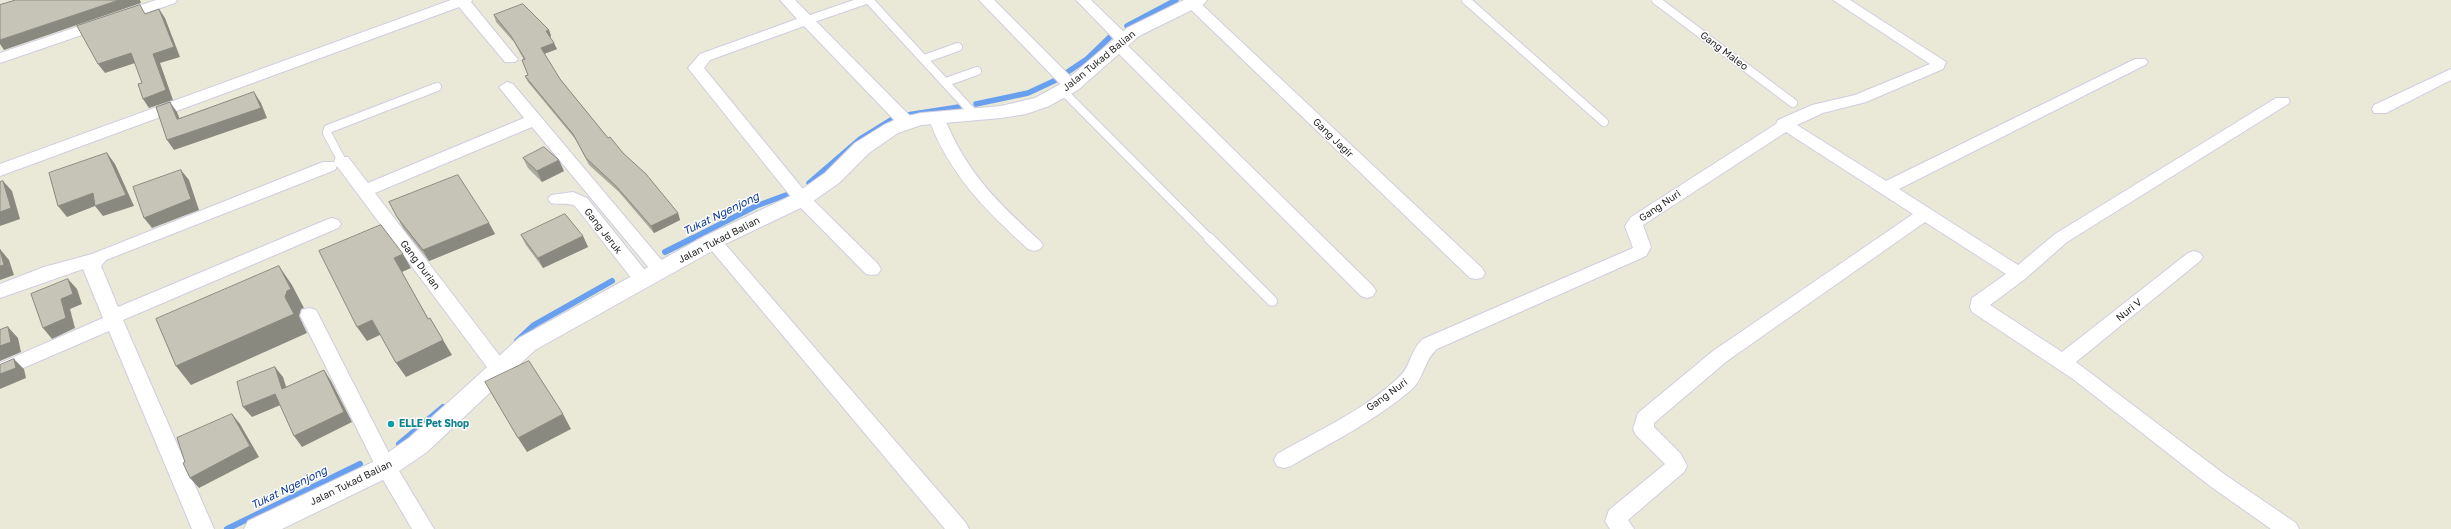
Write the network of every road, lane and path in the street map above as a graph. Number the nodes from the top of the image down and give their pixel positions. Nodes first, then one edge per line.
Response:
1 (170, 0) edge
2 (787, 0) edge
3 (867, 0) edge
4 (986, 0) edge
5 (1083, 0) edge
6 (1466, 0) edge
7 (1656, 0) edge
8 (1840, 0) edge
9 (463, 1) edge
10 (1191, 2) edge
11 (805, 21) junction
12 (1120, 41) junction
13 (958, 48) dead end
14 (0, 58) edge
15 (924, 59) junction
16 (510, 60) dead end
17 (2140, 62) dead end
18 (977, 70) dead end
19 (2451, 74) edge
20 (946, 82) junction
21 (437, 87) dead end
22 (507, 87) dead end
23 (1067, 89) junction
24 (2282, 101) dead end
25 (1793, 102) dead end
26 (2380, 109) dead end
27 (974, 114) junction
28 (936, 117) junction
29 (533, 120) junction
30 (906, 122) junction
31 (1604, 122) dead end
32 (1784, 124) junction
33 (1326, 142) dead end
34 (336, 164) junction
35 (0, 170) edge
36 (1885, 190) junction
37 (364, 191) junction
38 (557, 199) dead end
39 (802, 199) junction
40 (1924, 215) junction
41 (332, 224) dead end
42 (713, 241) junction
43 (1034, 245) dead end
44 (2194, 257) dead end
45 (95, 259) junction
46 (872, 269) dead end
47 (1476, 273) dead end
48 (651, 274) junction
49 (2019, 274) junction
50 (0, 291) edge
51 (1367, 291) dead end
52 (1272, 301) dead end
53 (309, 316) dead end
54 (113, 319) junction
55 (2063, 362) junction
56 (499, 369) junction
57 (0, 371) edge
58 (1284, 460) dead end
59 (386, 467) junction
60 (280, 524) edge
61 (203, 529) edge
62 (257, 529) edge
63 (423, 529) edge
64 (958, 529) edge
65 (1623, 529) edge
66 (2288, 529) edge

1 - 14 street
2 - 11 street
3 - 11 lane
3 - 15 lane
4 - 23 street
5 - 12 street
6 - 31 lane
7 - 25 lane, Gang Maleo
8 - 32 street, Gang Nuri
9 - 16 street
9 - 35 street
10 - 12 street, Jalan Tukad Balian
10 - 33 street, Gang Jagir
10 - 47 street, Gang Jagir
11 - 30 street
11 - 39 street
12 - 23 street, Jalan Tukad Balian
12 - 51 street
13 - 15 lane
15 - 20 lane
17 - 36 street
18 - 20 lane
19 - 26 street
20 - 27 lane
21 - 34 lane
22 - 29 street
23 - 27 street, Jalan Tukad Balian
23 - 52 lane
24 - 49 street
27 - 28 street, Jalan Tukad Balian
28 - 30 street, Jalan Tukad Balian
28 - 43 street
29 - 37 street
29 - 48 street
30 - 39 street, Jalan Tukad Balian
32 - 36 street
32 - 58 street, Gang Nuri
34 - 37 street, Gang Durian
34 - 45 street
36 - 40 street
37 - 56 street, Gang Durian
38 - 48 street, Gang Jeruk
39 - 42 street, Jalan Tukad Balian
39 - 46 street
40 - 49 street
40 - 65 street
41 - 54 street
42 - 48 street, Jalan Tukad Balian
42 - 64 street
44 - 55 street, Nuri V
45 - 50 street
45 - 54 street
48 - 56 street, Jalan Tukad Balian
49 - 55 street
53 - 59 street
54 - 57 street
54 - 61 street
55 - 66 street
56 - 59 street, Jalan Tukad Balian
59 - 60 street, Jalan Tukad Balian
59 - 63 street
60 - 62 street, Jalan Tukad Balian

